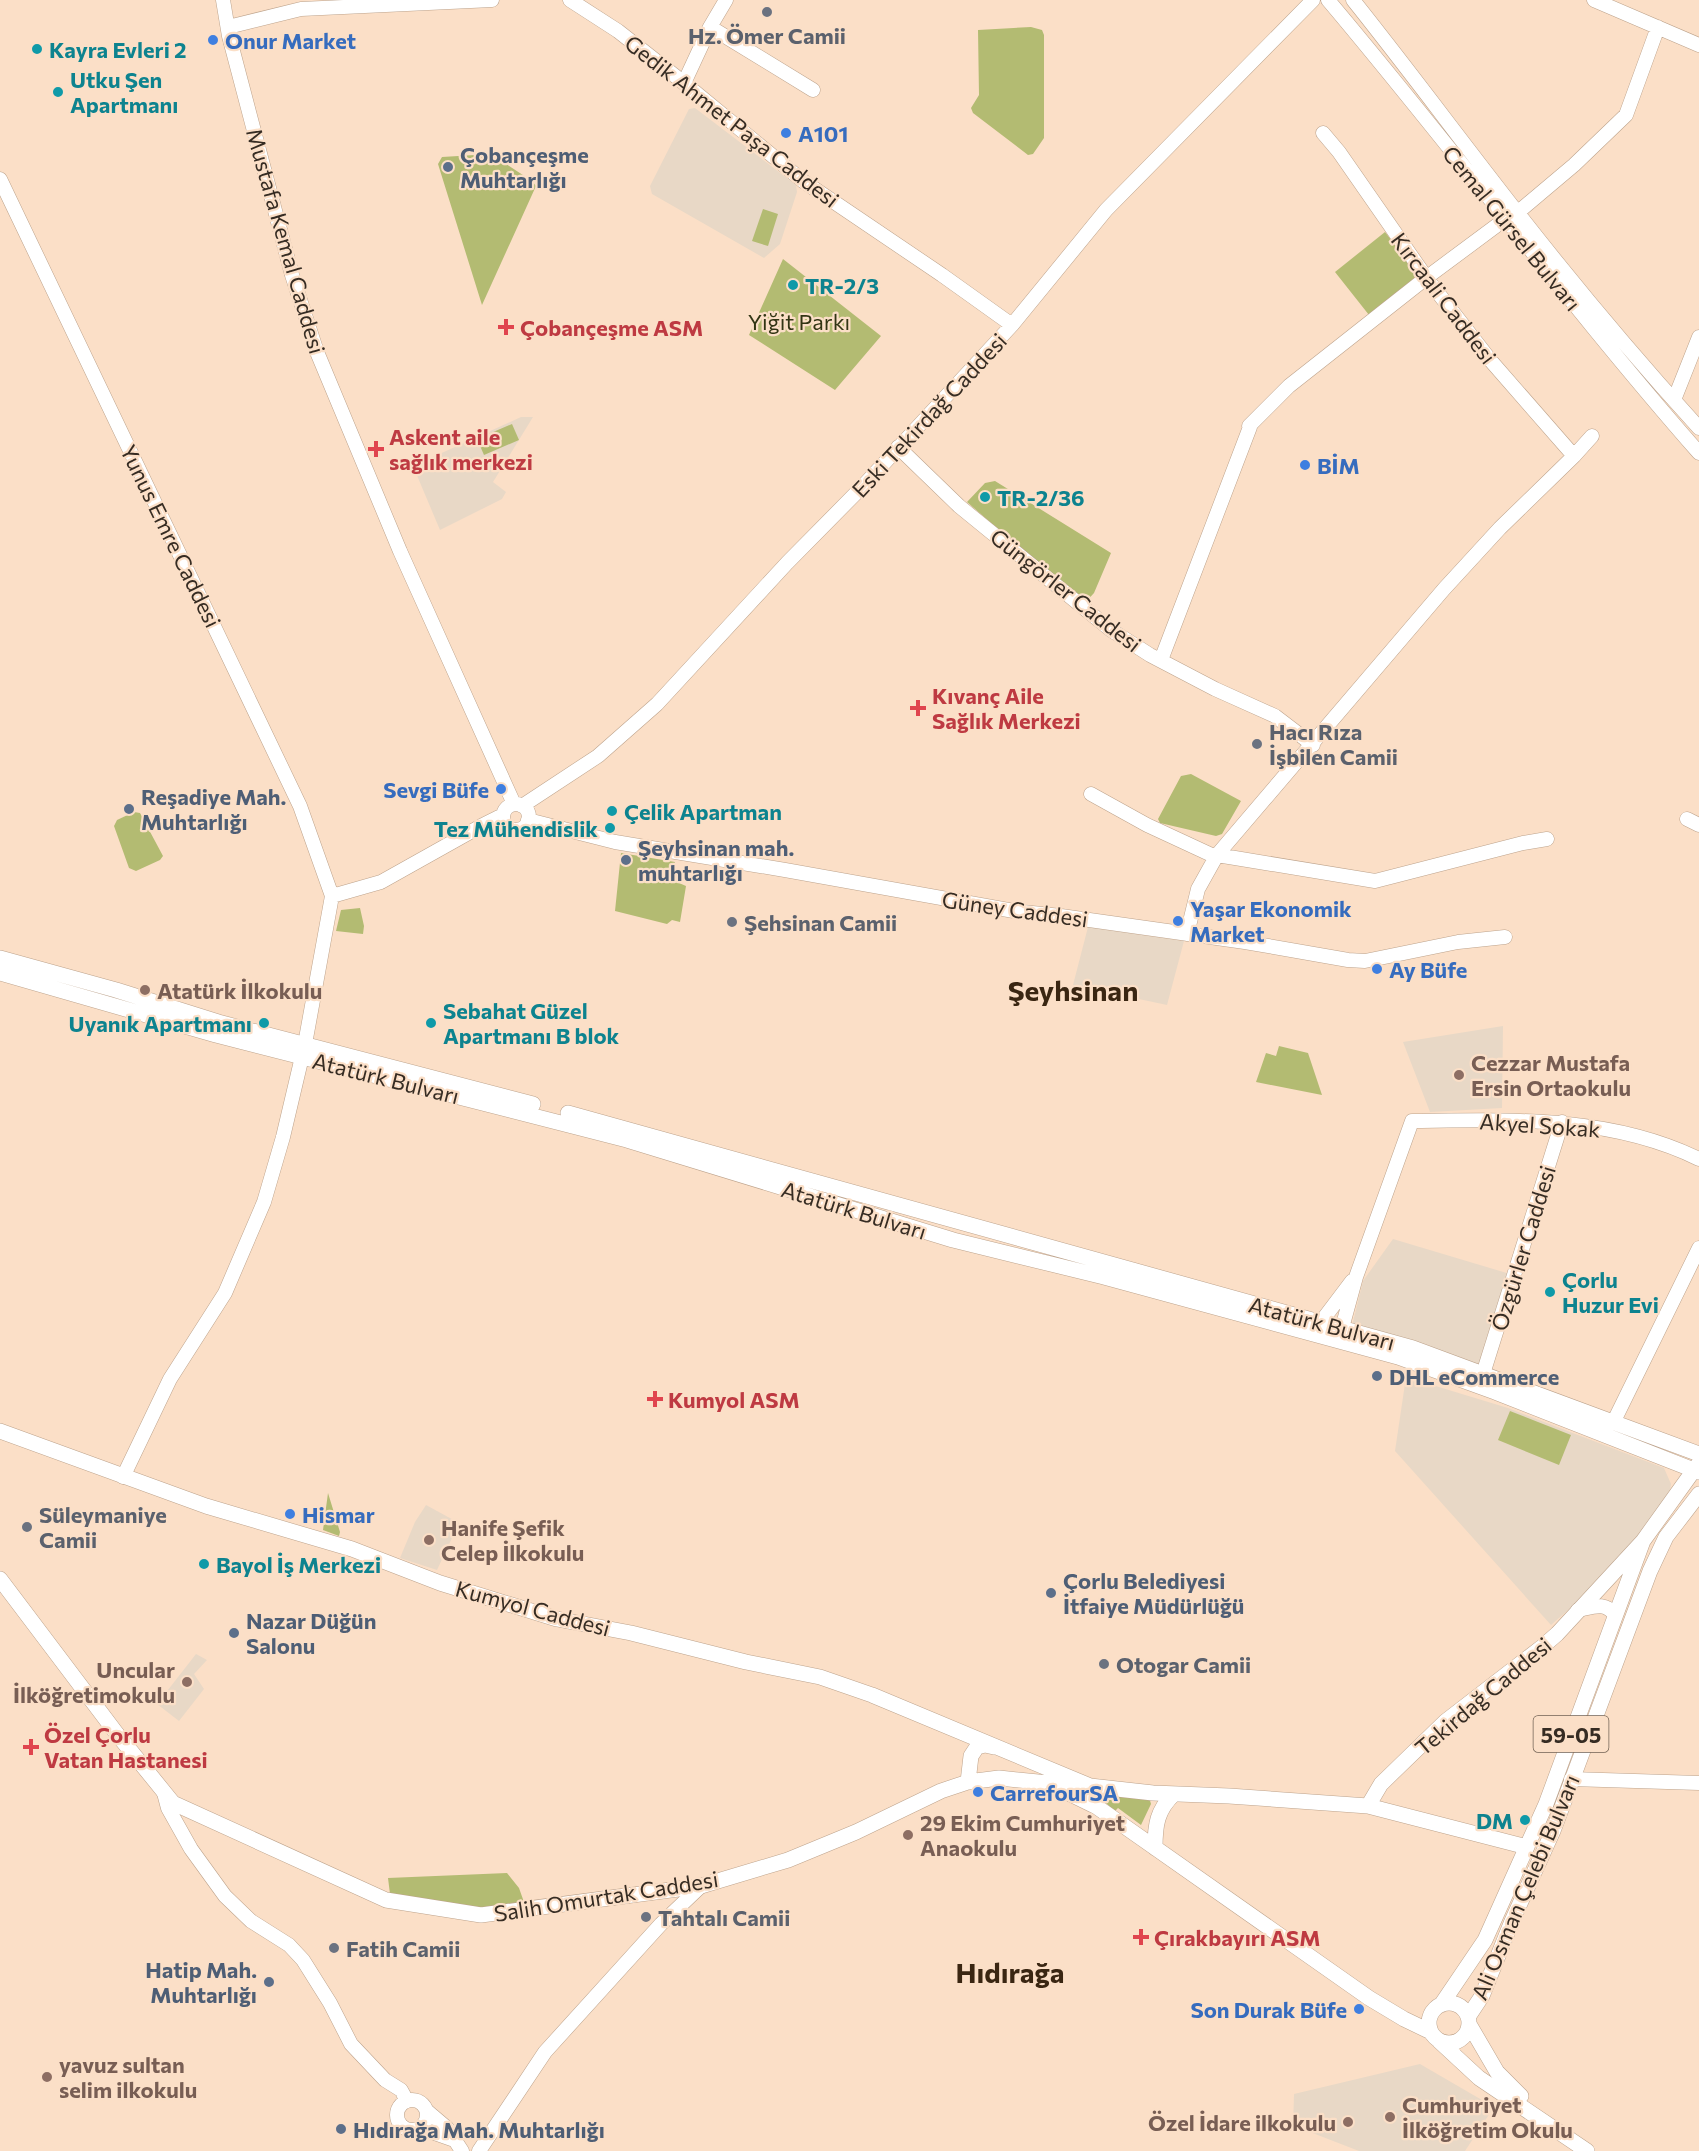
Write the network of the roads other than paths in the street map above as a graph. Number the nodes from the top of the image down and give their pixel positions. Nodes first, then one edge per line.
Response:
1 (223, 0) edge
2 (492, 0) edge
3 (570, 0) edge
4 (726, 0) edge
5 (1313, 0) edge
6 (1328, 0) edge
7 (1353, 0) edge
8 (1594, 0) edge
9 (228, 27) junction
10 (710, 27) junction
11 (1658, 27) junction
12 (1699, 45) edge
13 (684, 82) junction
14 (813, 90) dead end
15 (1323, 133) dead end
16 (0, 179) edge
17 (1517, 213) junction
18 (1504, 220) junction
19 (1426, 278) junction
20 (1012, 325) junction
21 (1699, 337) edge
22 (1674, 400) junction
23 (1699, 428) edge
24 (1592, 436) dead end
25 (898, 447) junction
26 (1699, 453) edge
27 (1574, 456) junction
28 (1161, 660) junction
29 (1313, 745) junction
30 (1091, 794) dead end
31 (518, 805) junction
32 (503, 815) junction
33 (528, 820) junction
34 (1547, 840) dead end
35 (1216, 856) junction
36 (332, 896) junction
37 (1187, 934) junction
38 (1504, 937) dead end
39 (0, 958) edge
40 (0, 973) edge
41 (302, 1050) junction
42 (1562, 1122) junction
43 (1699, 1159) edge
44 (1699, 1248) edge
45 (1356, 1277) junction
46 (1319, 1328) junction
47 (1341, 1334) junction
48 (1484, 1374) junction
49 (1612, 1423) junction
50 (0, 1431) edge
51 (1699, 1439) edge
52 (1673, 1445) junction
53 (1699, 1454) edge
54 (1672, 1461) junction
55 (1698, 1468) edge
56 (123, 1477) junction
57 (1699, 1494) edge
58 (1676, 1495) junction
59 (1643, 1541) junction
60 (0, 1579) edge
61 (1578, 1610) junction
62 (1615, 1615) junction
63 (1001, 1749) junction
64 (1571, 1779) junction
65 (968, 1782) junction
66 (1699, 1783) edge
67 (163, 1791) junction
68 (1153, 1793) junction
69 (1174, 1794) junction
70 (1368, 1806) junction
71 (1136, 1835) junction
72 (1527, 1847) junction
73 (1155, 1848) junction
74 (1544, 1851) junction
75 (701, 1886) junction
76 (1441, 2005) junction
77 (1468, 2020) junction
78 (1435, 2036) junction
79 (404, 2095) junction
80 (427, 2111) junction
81 (420, 2128) junction
82 (1561, 2132) junction
83 (458, 2145) edge
84 (479, 2151) edge
85 (1587, 2151) edge

1 - 9 street, Mustafa Kemal Caddesi
2 - 9 street
3 - 13 street, Gedik Ahmet Paşa Caddesi
4 - 10 street
5 - 20 street, Eski Tekirdağ Caddesi
6 - 18 street, Cemal Gürsel Bulvarı
7 - 17 street, Cemal Gürsel Bulvarı
8 - 11 street
9 - 31 street, Mustafa Kemal Caddesi
10 - 13 street
10 - 14 street
11 - 12 street
11 - 17 street
13 - 20 street, Gedik Ahmet Paşa Caddesi
15 - 19 street, Kırcaali Caddesi
16 - 36 street, Yunus Emre Caddesi
17 - 22 street, Cemal Gürsel Bulvarı
18 - 19 street
18 - 26 street, Cemal Gürsel Bulvarı
19 - 27 street, Kırcaali Caddesi
19 - 28 street
20 - 25 street, Eski Tekirdağ Caddesi
21 - 22 street
22 - 23 street, Cemal Gürsel Bulvarı
24 - 27 street
25 - 28 street, Güngörler Caddesi
25 - 31 street, Eski Tekirdağ Caddesi
27 - 29 street
28 - 29 street, Güngörler Caddesi
29 - 35 street
30 - 35 street
31 - 32 street
31 - 33 street
32 - 33 street
32 - 36 street
33 - 37 street, Güney Caddesi
34 - 35 street
35 - 37 street
36 - 41 street
37 - 38 street, Güney Caddesi
39 - 41 main road, Atatürk Bulvarı
40 - 41 main road, Atatürk Bulvarı
41 - 46 main road, Atatürk Bulvarı
41 - 56 street
42 - 43 street, Akyel Sokak
42 - 45 street, Akyel Sokak
42 - 48 street, Özgürler Caddesi
44 - 49 street
45 - 46 street
45 - 47 street
46 - 47 main road, Atatürk Bulvarı
47 - 48 main road, Atatürk Bulvarı
47 - 54 main road, Atatürk Bulvarı
48 - 49 main road, Atatürk Bulvarı
49 - 52 main road, Atatürk Bulvarı
50 - 56 main road, Kumyol Caddesi
51 - 52 main road
52 - 53 main road, Atatürk Bulvarı
54 - 55 main road, Atatürk Bulvarı
54 - 58 main road
55 - 58 main road, Ali Osman Çelebi Bulvarı / 59-05
56 - 63 main road, Kumyol Caddesi
57 - 64 main road, Ali Osman Çelebi Bulvarı
58 - 59 main road, Ali Osman Çelebi Bulvarı / 59-05
59 - 61 main road, Tekirdağ Caddesi
59 - 62 main road, Ali Osman Çelebi Bulvarı / 59-05
60 - 67 main road, Salih Omurtak Caddesi
61 - 62 street
61 - 70 main road, Tekirdağ Caddesi
62 - 72 main road, Ali Osman Çelebi Bulvarı / 59-05
63 - 65 main road
63 - 68 main road, Kumyol Caddesi
64 - 66 street
64 - 74 main road, Ali Osman Çelebi Bulvarı
65 - 71 main road, Salih Omurtak Caddesi
65 - 75 main road, Salih Omurtak Caddesi
67 - 75 main road, Salih Omurtak Caddesi
67 - 79 street
68 - 69 main road
68 - 71 main road
69 - 70 main road
69 - 73 main road
70 - 72 main road
71 - 73 main road, Salih Omurtak Caddesi
72 - 74 street
72 - 76 main road, Ali Osman Çelebi Bulvarı / 59-05
73 - 78 main road, Salih Omurtak Caddesi
74 - 77 main road, Ali Osman Çelebi Bulvarı
75 - 84 street
76 - 77 main road
76 - 78 main road
77 - 78 main road
77 - 82 main road
78 - 82 main road, Salih Omurtak Caddesi
79 - 80 street
79 - 81 street
80 - 81 street
80 - 83 street
81 - 83 street
82 - 85 main road

